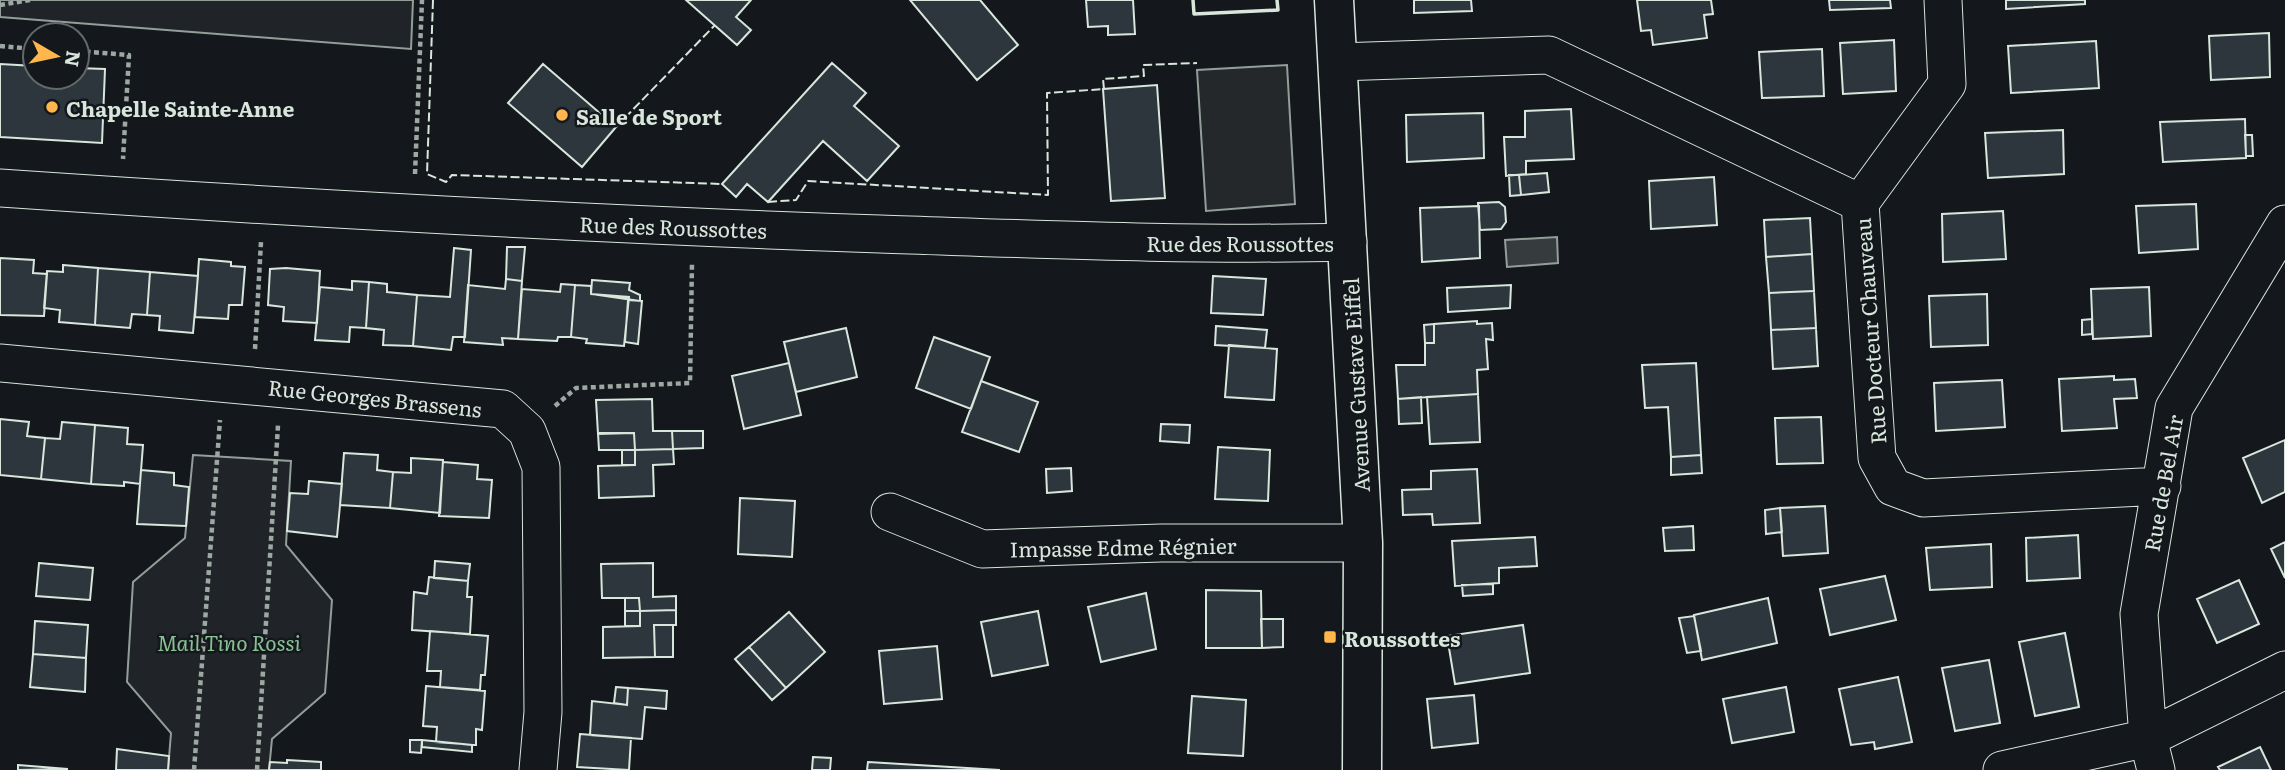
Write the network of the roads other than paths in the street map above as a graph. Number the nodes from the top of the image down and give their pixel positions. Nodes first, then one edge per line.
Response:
1 (1334, 0) edge
2 (1942, 0) edge
3 (1338, 62) junction
4 (0, 188) edge
5 (1860, 204) junction
6 (2285, 224) edge
7 (1348, 242) junction
8 (0, 363) edge
9 (2162, 486) junction
10 (890, 512) dead end
11 (1363, 543) junction
12 (2285, 670) edge
13 (2152, 754) edge
14 (538, 770) edge
15 (1362, 770) edge
16 (2002, 770) edge

1 - 3 main road, Avenue Gustave Eiffel
2 - 5 street
3 - 5 street, Rue Docteur Chauveau
3 - 7 main road, Avenue Gustave Eiffel
4 - 7 street, Rue des Roussottes
5 - 9 street, Rue Docteur Chauveau
6 - 9 street, Rue de Bel Air
7 - 11 main road, Avenue Gustave Eiffel
8 - 14 street, Rue Georges Brassens
9 - 13 street, Rue de Bel Air
10 - 11 street, Impasse Edme Régnier
11 - 15 main road, Avenue Gustave Eiffel
12 - 13 street
13 - 16 street

